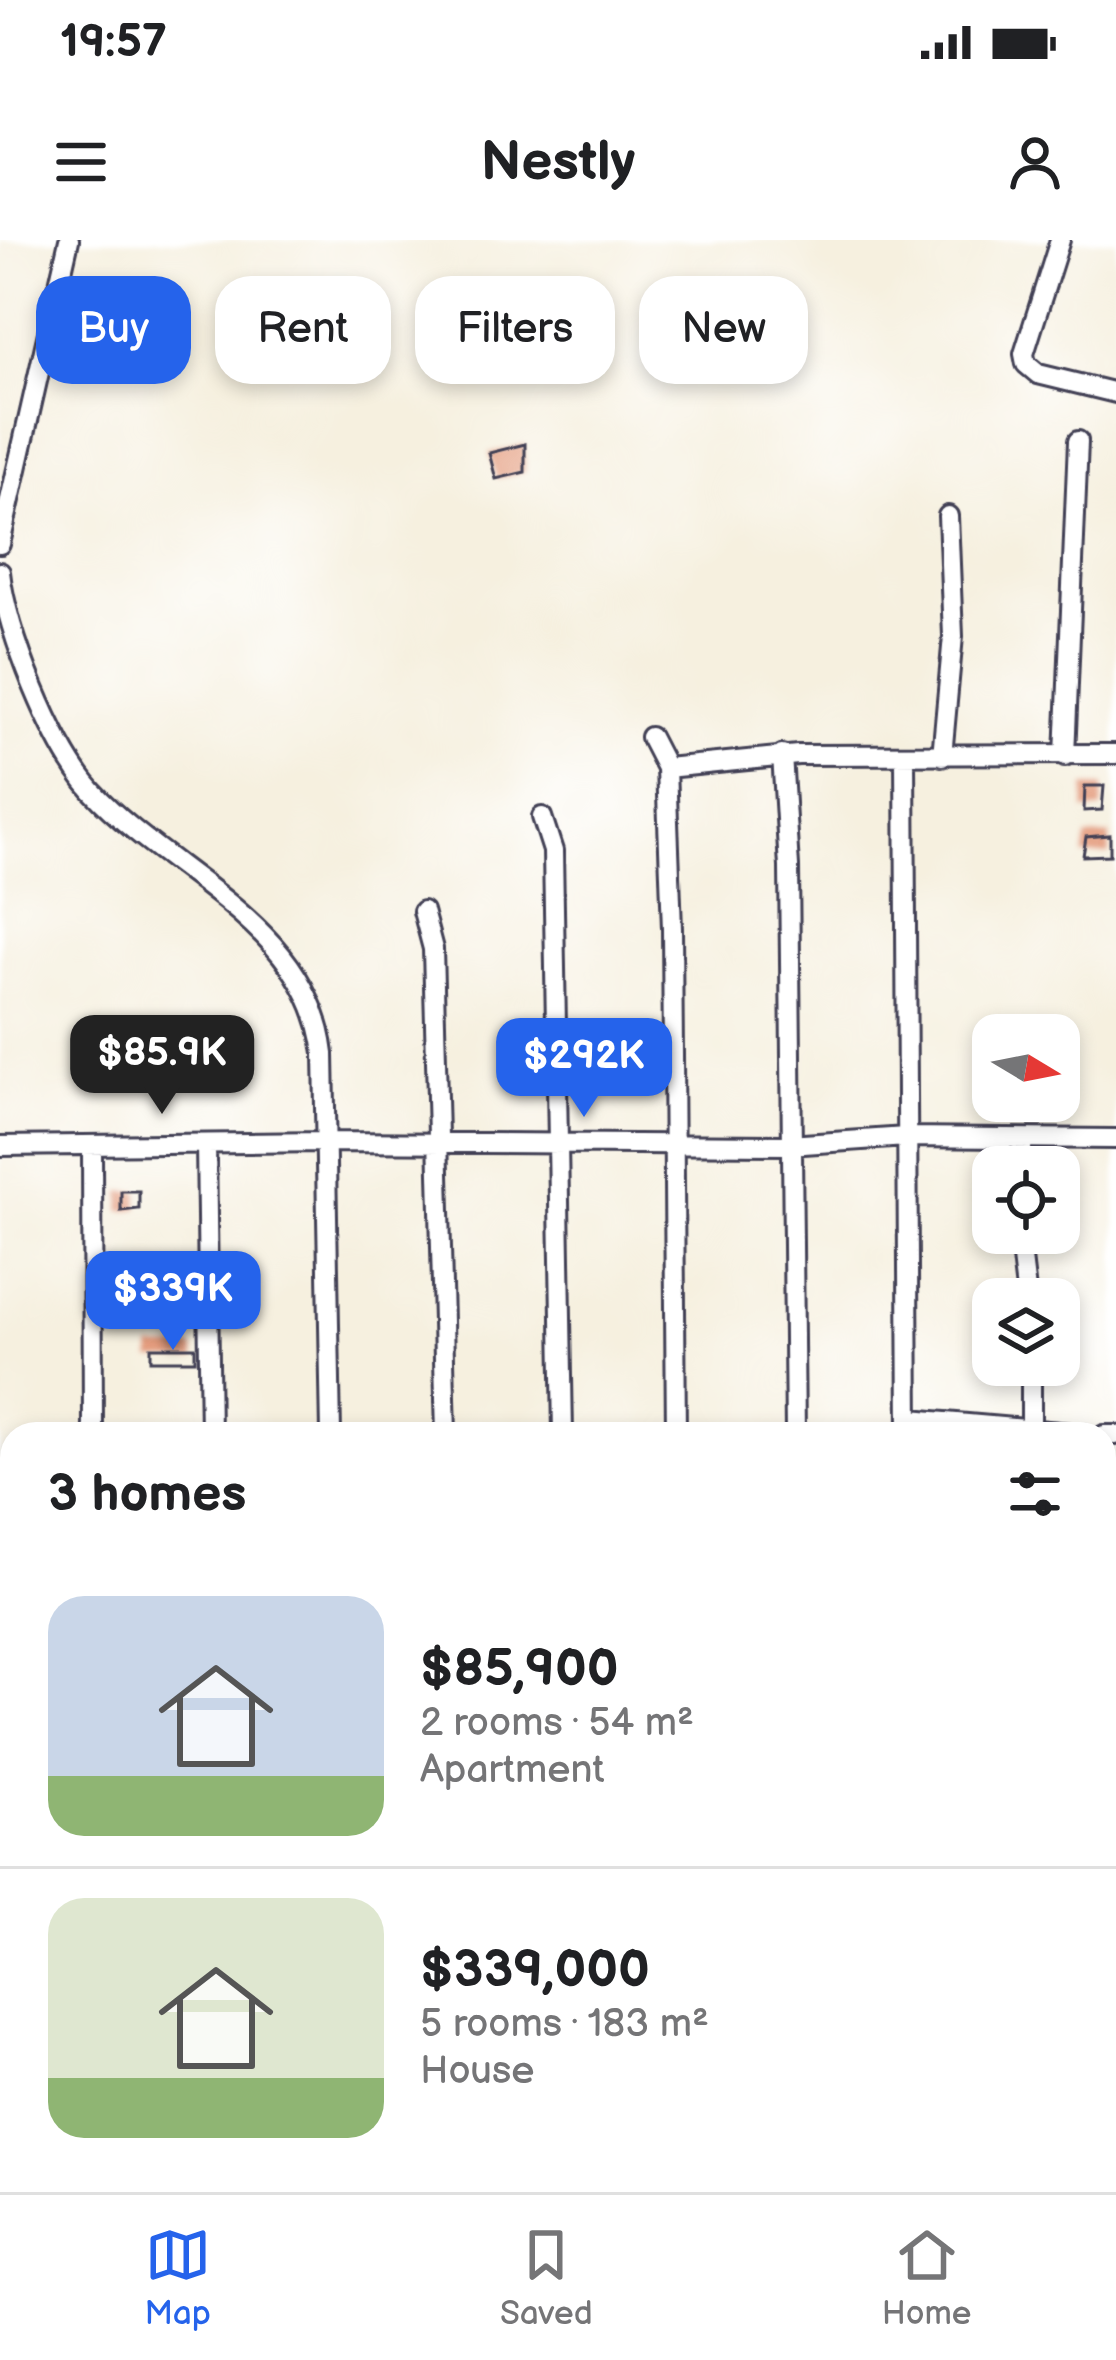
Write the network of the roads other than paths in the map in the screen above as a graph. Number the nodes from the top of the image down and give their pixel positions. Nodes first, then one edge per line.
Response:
1 (69, 240) edge
2 (1060, 240) edge
3 (1116, 393) edge
4 (1078, 442) dead end
5 (948, 516) dead end
6 (0, 544) edge
7 (0, 572) edge
8 (1, 596) edge
9 (650, 736) dead end
10 (1116, 754) edge
11 (782, 755) junction
12 (905, 755) junction
13 (943, 755) junction
14 (1065, 756) junction
15 (666, 768) junction
16 (542, 817) dead end
17 (423, 911) dead end
18 (906, 1137) junction
19 (1023, 1139) junction
20 (1116, 1139) edge
21 (324, 1142) junction
22 (441, 1143) junction
23 (206, 1144) junction
24 (557, 1144) junction
25 (92, 1145) junction
26 (673, 1145) junction
27 (789, 1145) junction
28 (0, 1146) edge
29 (1022, 1146) edge
30 (1031, 1386) edge
31 (93, 1422) edge
32 (210, 1422) edge
33 (331, 1422) edge
34 (446, 1422) edge
35 (563, 1422) edge
36 (676, 1422) edge
37 (795, 1422) edge
38 (910, 1422) edge
39 (1031, 1422) edge

1 - 6 street
2 - 3 street
4 - 14 street
5 - 13 street
7 - 8 street
8 - 21 street
9 - 15 street
10 - 14 street
11 - 12 street
11 - 15 street
11 - 27 street
12 - 13 street
12 - 18 street
13 - 14 street
15 - 26 street
16 - 24 street
17 - 22 street
18 - 19 street
18 - 27 street
18 - 38 street
19 - 20 street
19 - 29 street
21 - 22 street
21 - 23 street
21 - 33 street
22 - 24 street
22 - 34 street
23 - 25 street
23 - 32 street
24 - 26 street
24 - 35 street
25 - 28 street
25 - 31 street
26 - 27 street
26 - 36 street
27 - 37 street
30 - 39 street

